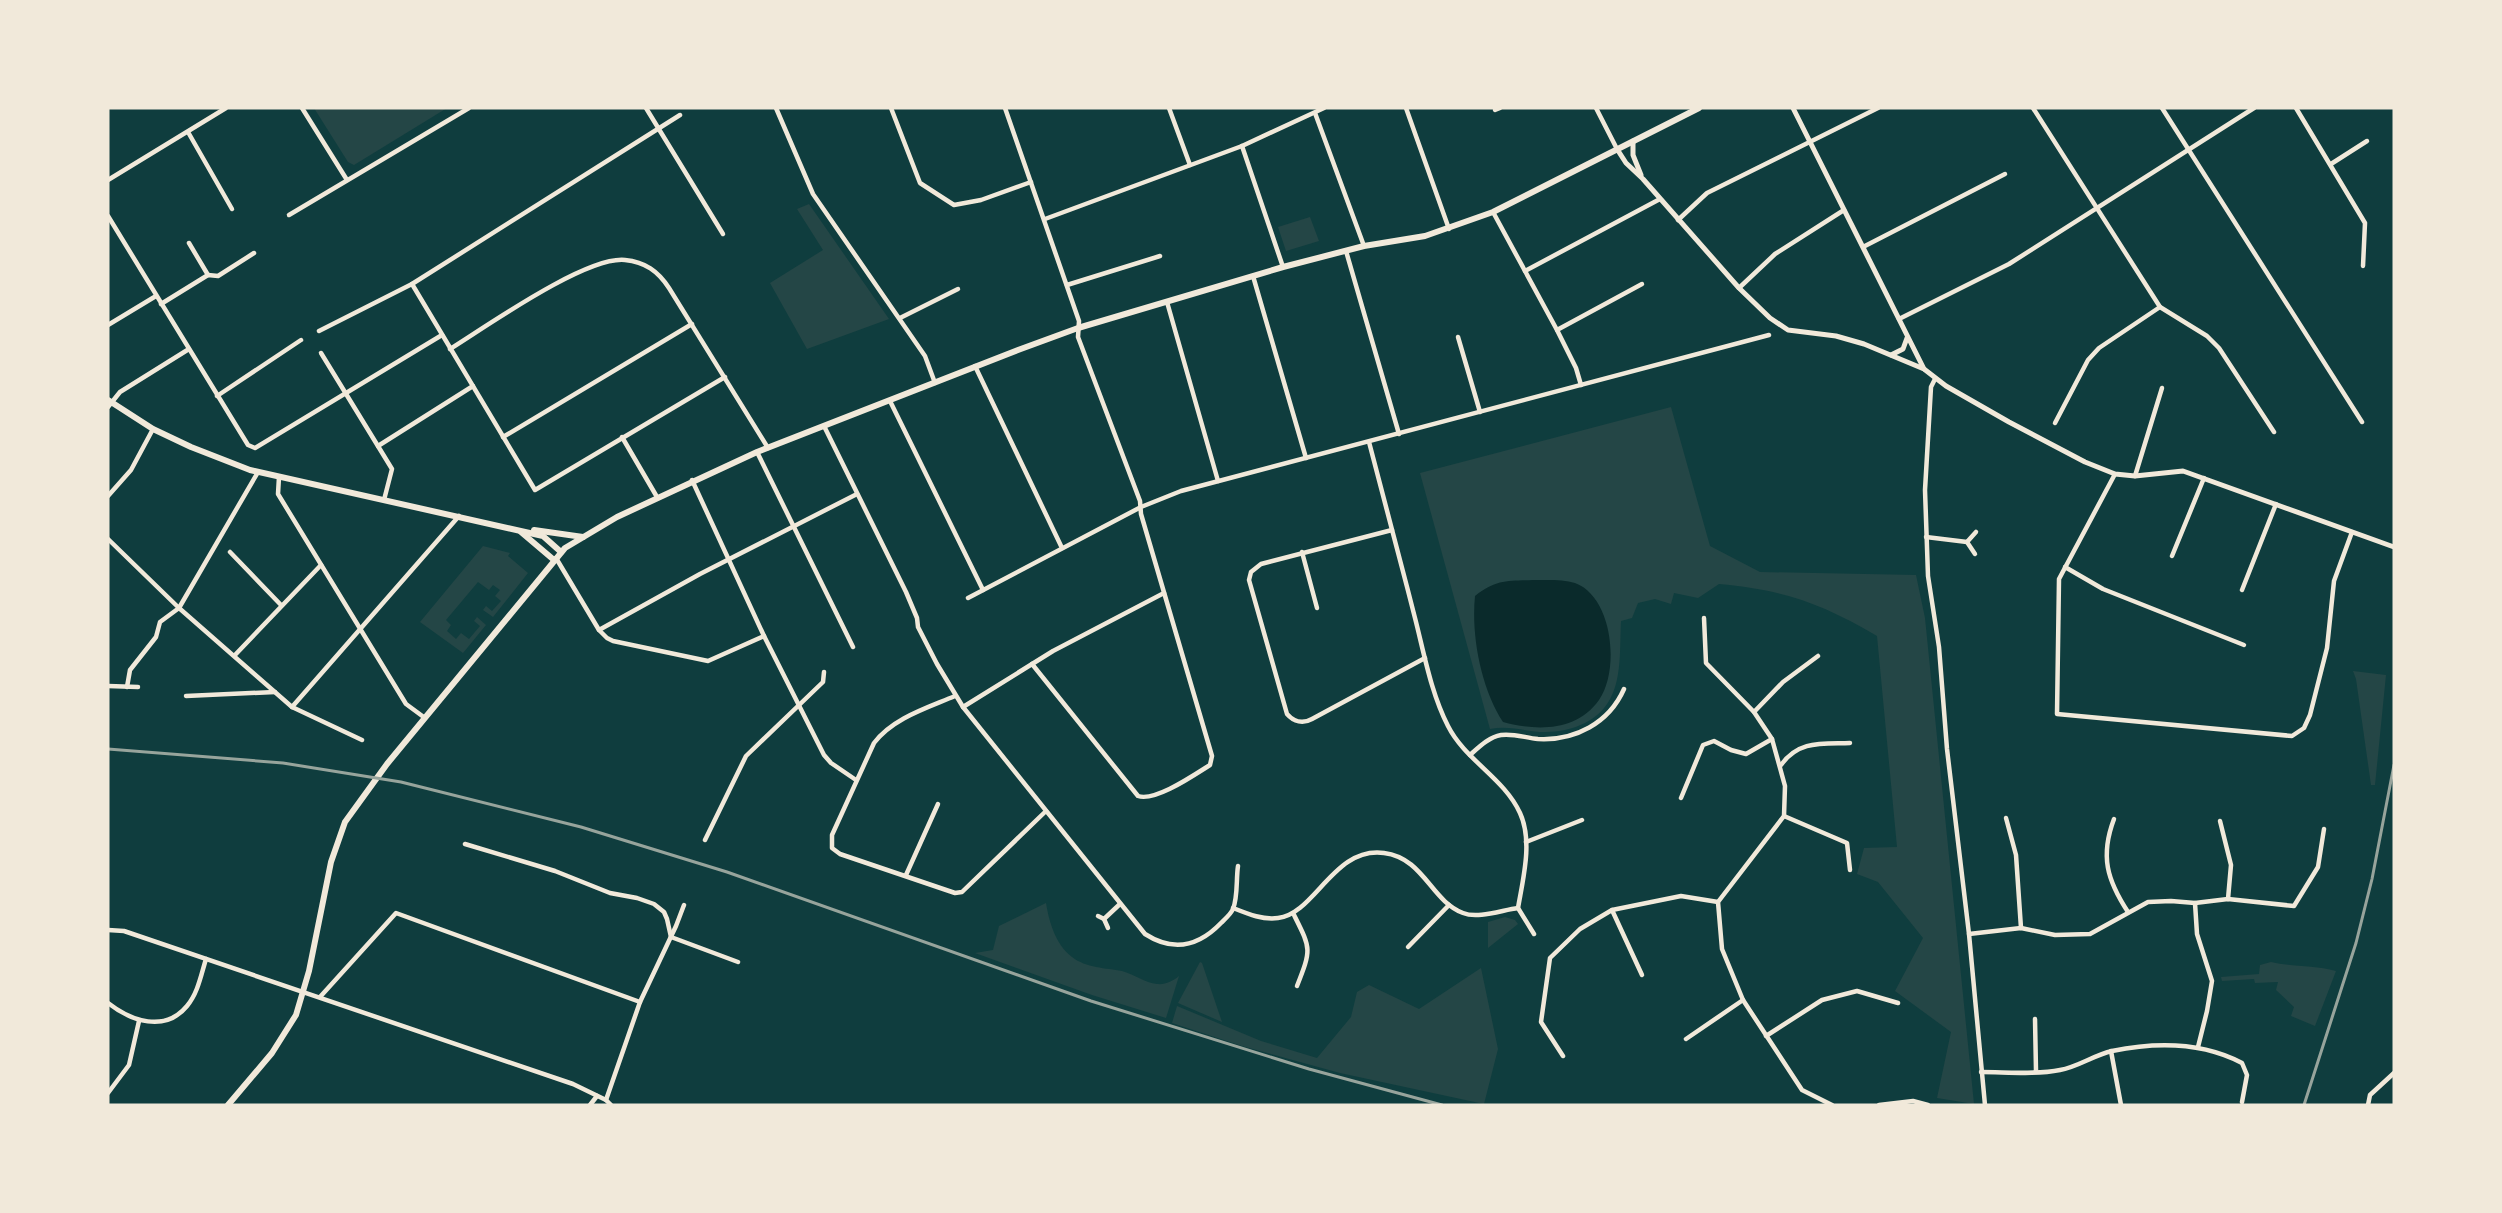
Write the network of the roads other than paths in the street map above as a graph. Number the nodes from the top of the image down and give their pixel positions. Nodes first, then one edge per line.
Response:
1 (226, 108) edge
2 (302, 108) edge
3 (469, 108) edge
4 (646, 108) edge
5 (776, 108) edge
6 (891, 108) edge
7 (1005, 108) edge
8 (1169, 108) edge
9 (1324, 108) edge
10 (1406, 108) edge
11 (1596, 108) edge
12 (1699, 108) edge
13 (1793, 108) edge
14 (1878, 108) edge
15 (2033, 108) edge
16 (2162, 108) edge
17 (2254, 108) edge
18 (2296, 108) edge
19 (1314, 113) junction
20 (680, 115) dead end
21 (658, 129) junction
22 (188, 132) junction
23 (1633, 141) junction
24 (1810, 141) junction
25 (2367, 141) dead end
26 (1242, 146) junction
27 (1617, 149) junction
28 (2189, 149) junction
29 (2331, 164) junction
30 (1190, 165) junction
31 (2005, 174) dead end
32 (1643, 179) junction
33 (108, 180) edge
34 (347, 180) junction
35 (1031, 182) junction
36 (1660, 200) junction
37 (2097, 208) junction
38 (232, 210) dead end
39 (1844, 210) junction
40 (1493, 212) junction
41 (289, 215) dead end
42 (108, 216) edge
43 (1044, 219) junction
44 (1678, 220) junction
45 (1449, 229) junction
46 (723, 234) dead end
47 (189, 243) dead end
48 (1364, 246) junction
49 (1863, 247) junction
50 (1346, 251) junction
51 (254, 254) dead end
52 (1160, 256) dead end
53 (2364, 266) dead end
54 (1283, 267) junction
55 (1525, 271) junction
56 (208, 275) junction
57 (1253, 276) junction
58 (411, 284) junction
59 (1642, 284) dead end
60 (1067, 285) junction
61 (1739, 288) junction
62 (958, 289) dead end
63 (156, 296) junction
64 (1167, 302) junction
65 (161, 304) junction
66 (2160, 307) junction
67 (900, 318) junction
68 (1899, 319) junction
69 (692, 324) junction
70 (108, 326) edge
71 (1078, 328) junction
72 (1557, 330) junction
73 (320, 332) dead end
74 (442, 335) junction
75 (1769, 335) dead end
76 (1908, 336) junction
77 (1458, 338) dead end
78 (301, 340) dead end
79 (189, 349) junction
80 (450, 349) junction
81 (321, 353) dead end
82 (1891, 355) junction
83 (975, 366) junction
84 (1924, 369) junction
85 (725, 377) junction
86 (1935, 379) junction
87 (935, 383) junction
88 (473, 386) junction
89 (1581, 386) junction
90 (2162, 388) dead end
91 (347, 393) junction
92 (217, 396) junction
93 (890, 401) junction
94 (109, 403) edge
95 (1480, 412) junction
96 (2362, 422) dead end
97 (2055, 423) dead end
98 (824, 426) junction
99 (153, 429) junction
100 (2274, 432) dead end
101 (1399, 434) junction
102 (503, 437) junction
103 (622, 437) junction
104 (1369, 442) junction
105 (378, 446) junction
106 (768, 447) junction
107 (757, 452) junction
108 (1306, 458) junction
109 (258, 472) junction
110 (2115, 474) junction
111 (2135, 476) junction
112 (279, 477) junction
113 (2204, 478) junction
114 (692, 480) junction
115 (1218, 482) junction
116 (857, 494) junction
117 (108, 496) edge
118 (657, 497) junction
119 (384, 500) junction
120 (2276, 504) junction
121 (1141, 507) junction
122 (459, 516) junction
123 (793, 526) junction
124 (519, 529) junction
125 (1392, 530) junction
126 (1976, 532) dead end
127 (2352, 532) junction
128 (583, 537) junction
129 (1926, 537) junction
130 (108, 540) edge
131 (1967, 542) junction
132 (2394, 547) edge
133 (1062, 548) junction
134 (231, 552) dead end
135 (1302, 552) junction
136 (1975, 554) dead end
137 (2172, 556) dead end
138 (557, 557) junction
139 (729, 560) junction
140 (321, 565) junction
141 (2065, 567) junction
142 (983, 590) junction
143 (2242, 590) dead end
144 (1164, 592) junction
145 (968, 598) dead end
146 (281, 605) junction
147 (179, 608) junction
148 (1317, 608) dead end
149 (1704, 618) dead end
150 (360, 629) junction
151 (599, 630) junction
152 (764, 636) junction
153 (2244, 645) dead end
154 (853, 646) dead end
155 (235, 655) junction
156 (1818, 656) dead end
157 (1425, 658) junction
158 (1032, 664) junction
159 (824, 672) dead end
160 (108, 686) edge
161 (127, 687) junction
162 (138, 687) dead end
163 (1624, 689) dead end
164 (275, 693) junction
165 (186, 696) dead end
166 (955, 696) junction
167 (799, 703) junction
168 (292, 707) junction
169 (963, 707) junction
170 (1754, 712) junction
171 (425, 718) junction
172 (1772, 739) junction
173 (362, 740) dead end
174 (1850, 743) dead end
175 (1470, 755) junction
176 (1781, 765) junction
177 (856, 780) junction
178 (1681, 798) dead end
179 (938, 804) dead end
180 (1046, 811) junction
181 (1784, 816) junction
182 (2006, 818) dead end
183 (2114, 819) dead end
184 (1582, 820) dead end
185 (2220, 821) dead end
186 (2324, 829) dead end
187 (705, 840) dead end
188 (1526, 842) junction
189 (465, 844) dead end
190 (1238, 866) dead end
191 (1850, 870) dead end
192 (906, 875) junction
193 (2228, 899) junction
194 (1718, 902) junction
195 (2195, 903) junction
196 (1120, 904) junction
197 (1449, 904) junction
198 (684, 905) dead end
199 (1233, 908) junction
200 (1518, 908) junction
201 (1612, 910) junction
202 (2128, 912) junction
203 (1293, 913) junction
204 (1098, 916) dead end
205 (1104, 919) junction
206 (1108, 928) dead end
207 (2021, 928) junction
208 (108, 930) edge
209 (1534, 934) dead end
210 (1969, 934) junction
211 (670, 937) junction
212 (1408, 947) dead end
213 (206, 959) junction
214 (738, 962) dead end
215 (1642, 975) dead end
216 (1297, 986) dead end
217 (303, 991) junction
218 (321, 997) junction
219 (1743, 1000) junction
220 (640, 1002) junction
221 (108, 1003) edge
222 (1898, 1003) dead end
223 (2036, 1019) dead end
224 (139, 1021) junction
225 (1766, 1036) junction
226 (1686, 1039) dead end
227 (2198, 1047) junction
228 (2111, 1052) junction
229 (1563, 1056) dead end
230 (2036, 1071) junction
231 (1981, 1072) junction
232 (2394, 1074) edge
233 (108, 1093) edge
234 (597, 1096) junction
235 (606, 1100) junction
236 (2242, 1102) dead end
237 (228, 1105) edge
238 (590, 1105) edge
239 (611, 1105) edge
240 (1832, 1105) edge
241 (1879, 1105) edge
242 (1928, 1105) edge
243 (1984, 1105) edge
244 (2121, 1105) edge
245 (2368, 1105) edge

1 - 22 street
2 - 34 street
3 - 34 street
4 - 21 street
5 - 67 street
6 - 35 street
7 - 35 street
8 - 30 street
9 - 19 street
10 - 45 street
11 - 27 street
12 - 23 main road
13 - 24 street
14 - 24 street
15 - 37 street
16 - 28 street
17 - 28 street
18 - 29 street
19 - 26 street
19 - 48 street
20 - 21 street
21 - 46 street
21 - 58 street
22 - 33 street
22 - 38 street
23 - 27 main road
23 - 32 street
24 - 39 street
24 - 44 street
25 - 29 street
26 - 30 street
26 - 54 street
27 - 32 street
27 - 40 main road
28 - 37 street
28 - 96 street
29 - 53 street
30 - 43 street
31 - 49 street
32 - 36 street
34 - 41 street
35 - 43 street
36 - 44 street
36 - 55 street
37 - 66 street
37 - 68 street
39 - 49 street
39 - 61 street
40 - 45 main road
40 - 55 street
42 - 63 street
43 - 60 street
44 - 61 street
45 - 48 main road
47 - 56 street
48 - 50 main road
49 - 68 street
50 - 54 main road
50 - 101 street
51 - 56 street
52 - 60 street
54 - 57 main road
55 - 72 street
56 - 65 street
57 - 64 main road
57 - 108 street
58 - 73 street
58 - 74 street
59 - 72 street
60 - 71 street
61 - 82 street
62 - 67 street
63 - 65 street
63 - 70 street
64 - 71 main road
64 - 115 street
65 - 79 street
66 - 97 street
66 - 100 street
67 - 87 street
68 - 76 street
69 - 80 street
69 - 85 street
69 - 102 street
71 - 83 main road
71 - 121 street
72 - 89 street
74 - 80 street
74 - 91 street
75 - 89 street
76 - 82 street
76 - 84 street
77 - 95 street
78 - 92 street
79 - 92 street
79 - 94 street
80 - 88 street
81 - 91 street
82 - 84 street
83 - 87 main road
83 - 133 street
84 - 86 street
85 - 103 street
85 - 106 street
86 - 110 street
86 - 129 street
87 - 93 main road
88 - 102 street
88 - 105 street
89 - 95 street
90 - 111 street
91 - 92 street
91 - 105 street
93 - 98 main road
93 - 142 street
94 - 99 main road
95 - 101 street
98 - 106 main road
98 - 116 street
99 - 109 main road
99 - 117 street
101 - 104 street
102 - 103 street
103 - 118 street
104 - 108 street
104 - 125 street
105 - 119 street
106 - 107 main road
107 - 114 main road
107 - 123 street
108 - 115 street
109 - 112 main road
109 - 147 street
110 - 111 street
110 - 141 street
111 - 113 street
112 - 119 main road
112 - 140 street
113 - 120 street
113 - 137 street
114 - 118 main road
114 - 139 street
115 - 121 street
116 - 123 street
116 - 166 street
118 - 128 main road
119 - 122 main road
120 - 127 street
120 - 143 street
121 - 133 street
121 - 144 street
122 - 124 main road
122 - 150 street
123 - 139 street
123 - 154 street
124 - 128 main road
124 - 138 main road
124 - 138 main road
125 - 135 street
125 - 157 street
126 - 131 street
127 - 132 street
127 - 141 street
128 - 138 main road
129 - 131 street
129 - 210 street
130 - 147 street
131 - 136 street
133 - 142 street
134 - 146 street
135 - 148 street
135 - 157 street
138 - 151 street
138 - 171 main road
139 - 151 street
139 - 152 street
140 - 146 street
140 - 150 street
141 - 153 street
142 - 145 street
144 - 158 street
144 - 158 street
146 - 155 street
147 - 155 street
147 - 161 street
149 - 170 street
150 - 168 street
150 - 171 street
151 - 152 street
152 - 167 street
155 - 164 street
156 - 170 street
157 - 175 street
158 - 169 street
159 - 167 street
160 - 161 street
161 - 162 street
163 - 175 street
164 - 165 street
164 - 168 street
166 - 169 street
166 - 177 street
167 - 177 street
167 - 187 street
168 - 173 street
169 - 180 street
170 - 172 street
171 - 217 main road
172 - 176 street
172 - 178 street
174 - 176 street
175 - 188 street
176 - 181 street
177 - 192 street
179 - 192 street
180 - 192 street
180 - 196 street
181 - 191 street
181 - 194 street
182 - 207 street
183 - 202 street
184 - 188 street
185 - 193 street
186 - 193 street
188 - 200 street
189 - 211 street
190 - 199 street
193 - 195 street
194 - 201 street
194 - 219 street
195 - 202 street
195 - 227 street
196 - 199 street
196 - 205 street
197 - 200 street
197 - 203 street
197 - 212 street
198 - 211 street
199 - 203 street
200 - 209 street
201 - 215 street
201 - 229 street
202 - 207 street
203 - 216 street
204 - 205 street
205 - 206 street
207 - 210 street
208 - 213 street
210 - 231 street
211 - 214 street
211 - 220 street
213 - 217 street
213 - 224 street
217 - 218 street
217 - 237 main road
218 - 220 street
218 - 234 street
219 - 225 street
219 - 226 street
220 - 235 street
221 - 224 street
222 - 225 street
223 - 230 street
224 - 233 street
225 - 240 street
227 - 228 street
227 - 236 street
228 - 230 street
228 - 244 street
230 - 231 street
231 - 243 street
232 - 245 street
234 - 235 street
234 - 238 street
235 - 239 street
241 - 242 street

